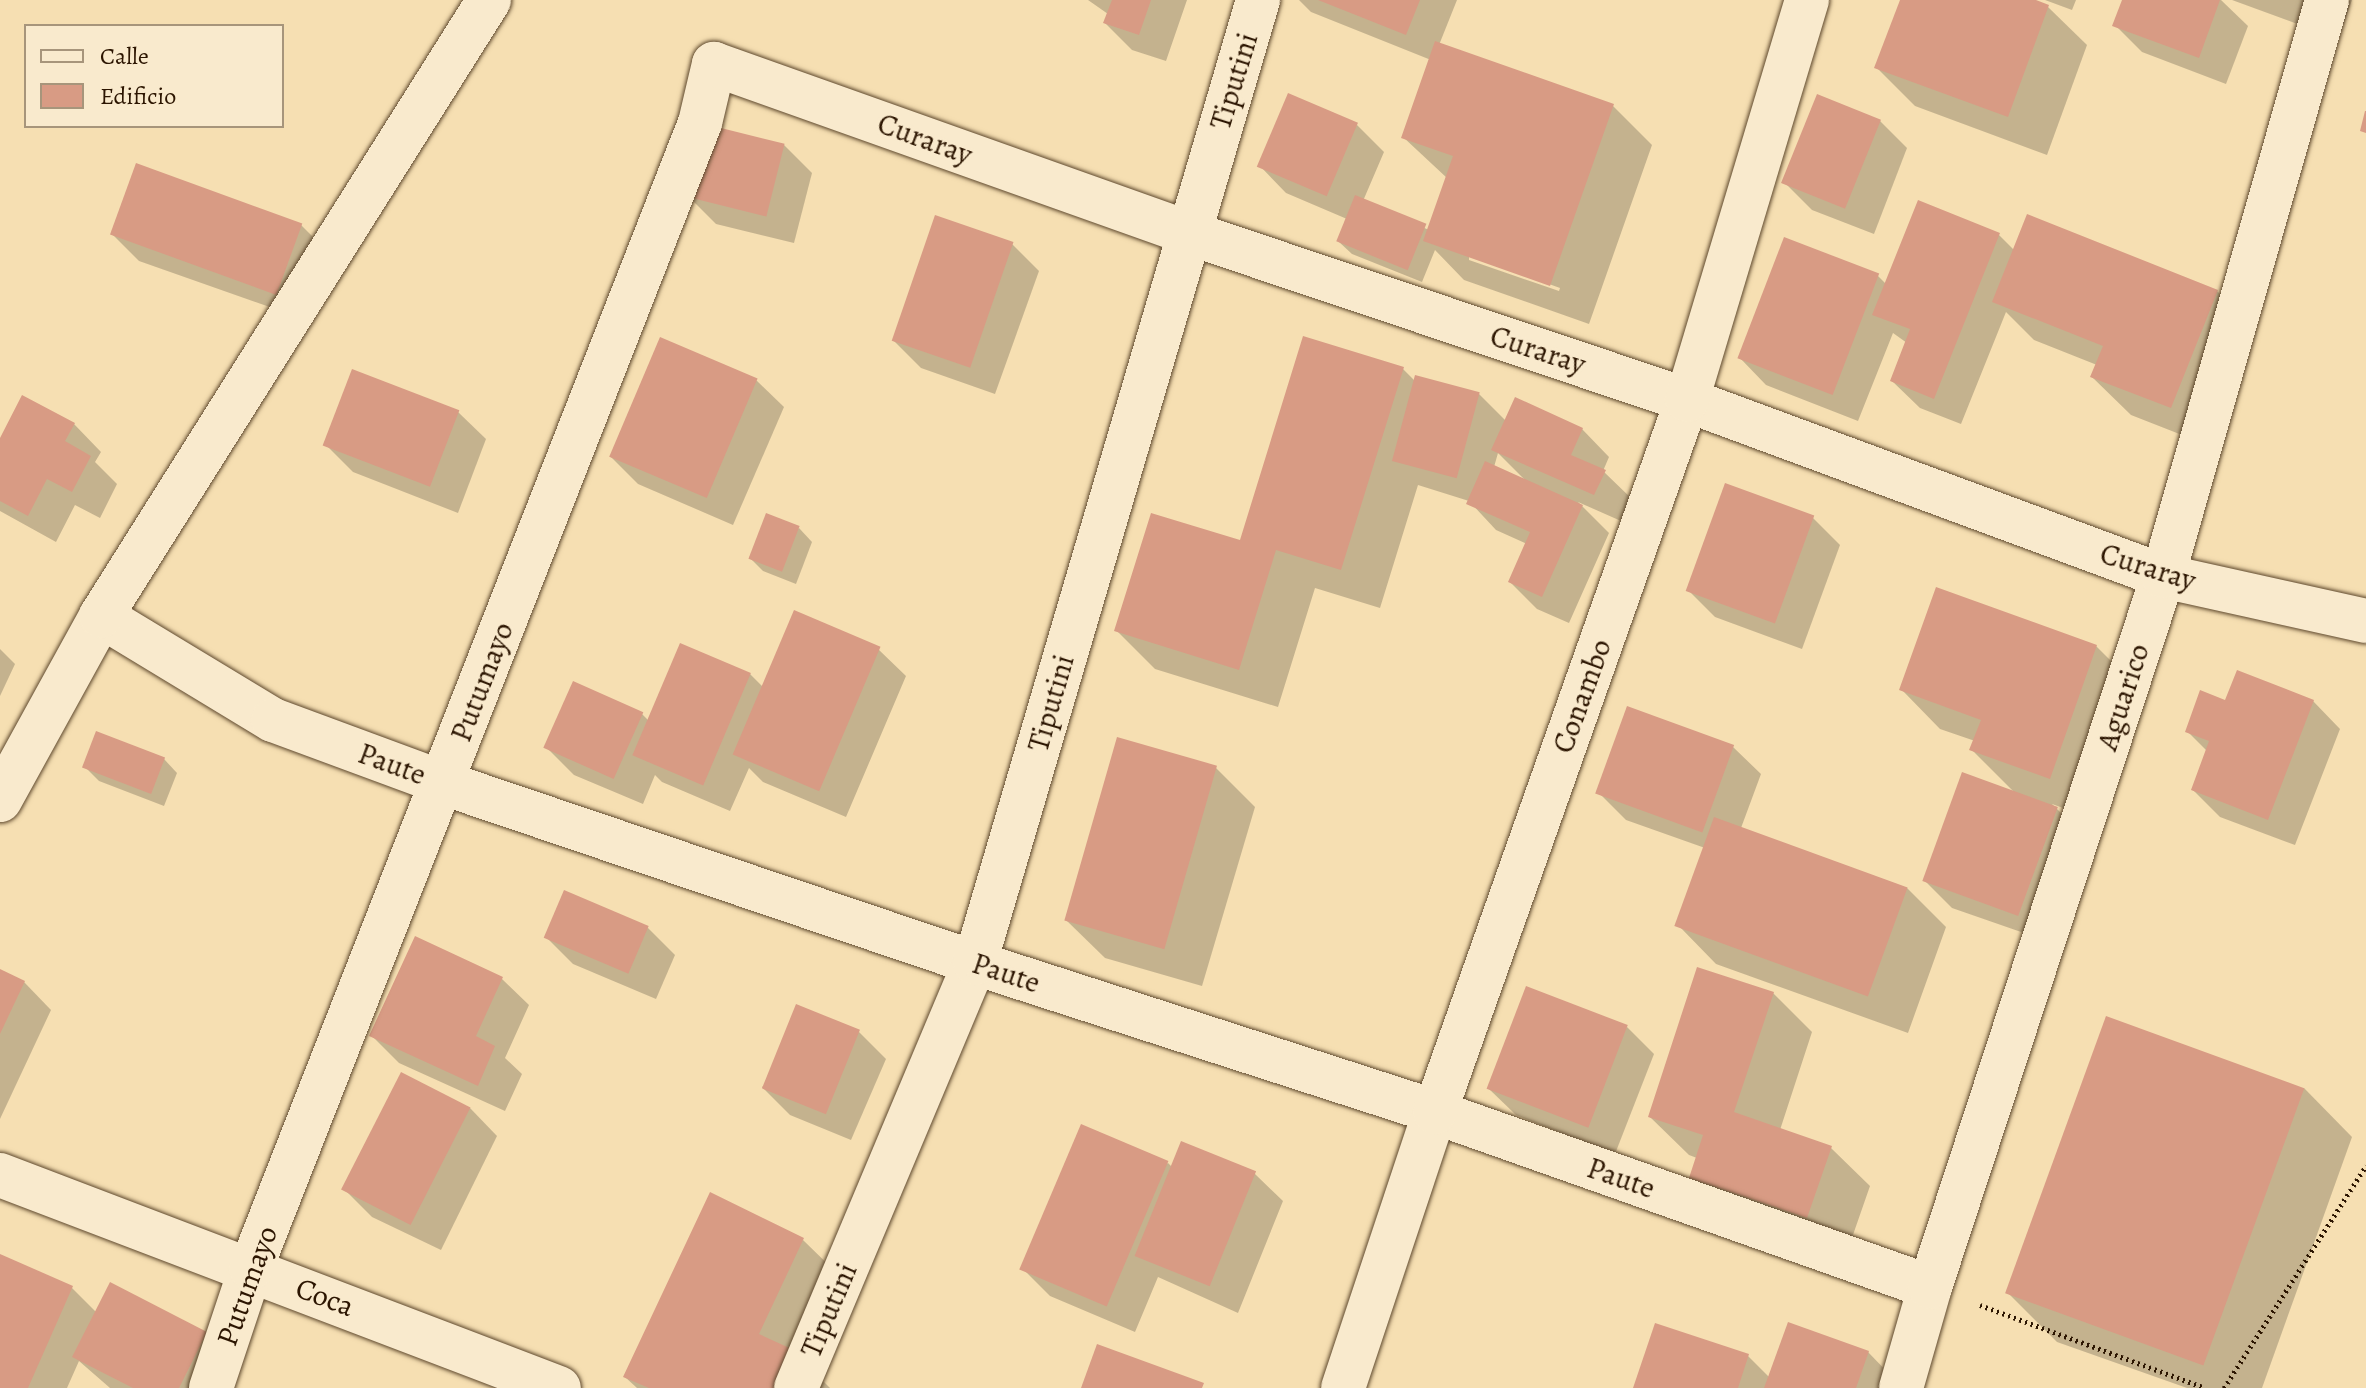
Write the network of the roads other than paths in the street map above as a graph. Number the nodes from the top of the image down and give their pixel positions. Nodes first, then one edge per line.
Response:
1 (489, 0) edge
2 (1258, 0) edge
3 (1807, 0) edge
4 (2327, 0) edge
5 (714, 64) joint
6 (1189, 233) junction
7 (1687, 400) junction
8 (2163, 576) junction
9 (101, 616) junction
10 (2366, 621) edge
11 (443, 783) junction
12 (0, 800) edge
13 (975, 963) junction
14 (1435, 1112) junction
15 (0, 1175) edge
16 (251, 1268) junction
17 (1930, 1287) junction
18 (211, 1388) edge
19 (559, 1388) edge
20 (796, 1388) edge
21 (1343, 1388) edge
22 (1901, 1388) edge

1 - 9 street
2 - 6 street, Tiputini
3 - 7 street, Conambo
4 - 8 street, Aguarico
5 - 6 street, Curaray
5 - 11 street, Putumayo
6 - 7 street, Curaray
6 - 13 street, Tiputini
7 - 8 street, Curaray
7 - 14 street, Conambo
8 - 10 street, Curaray
8 - 17 street, Aguarico
9 - 11 street, Paute
9 - 12 street
11 - 13 street, Paute
11 - 16 street, Putumayo
13 - 14 street, Paute
13 - 20 street, Tiputini
14 - 17 street, Paute
14 - 21 street, Conambo
15 - 16 street, Coca
16 - 18 street, Putumayo
16 - 19 street, Coca
17 - 22 street, Aguarico

